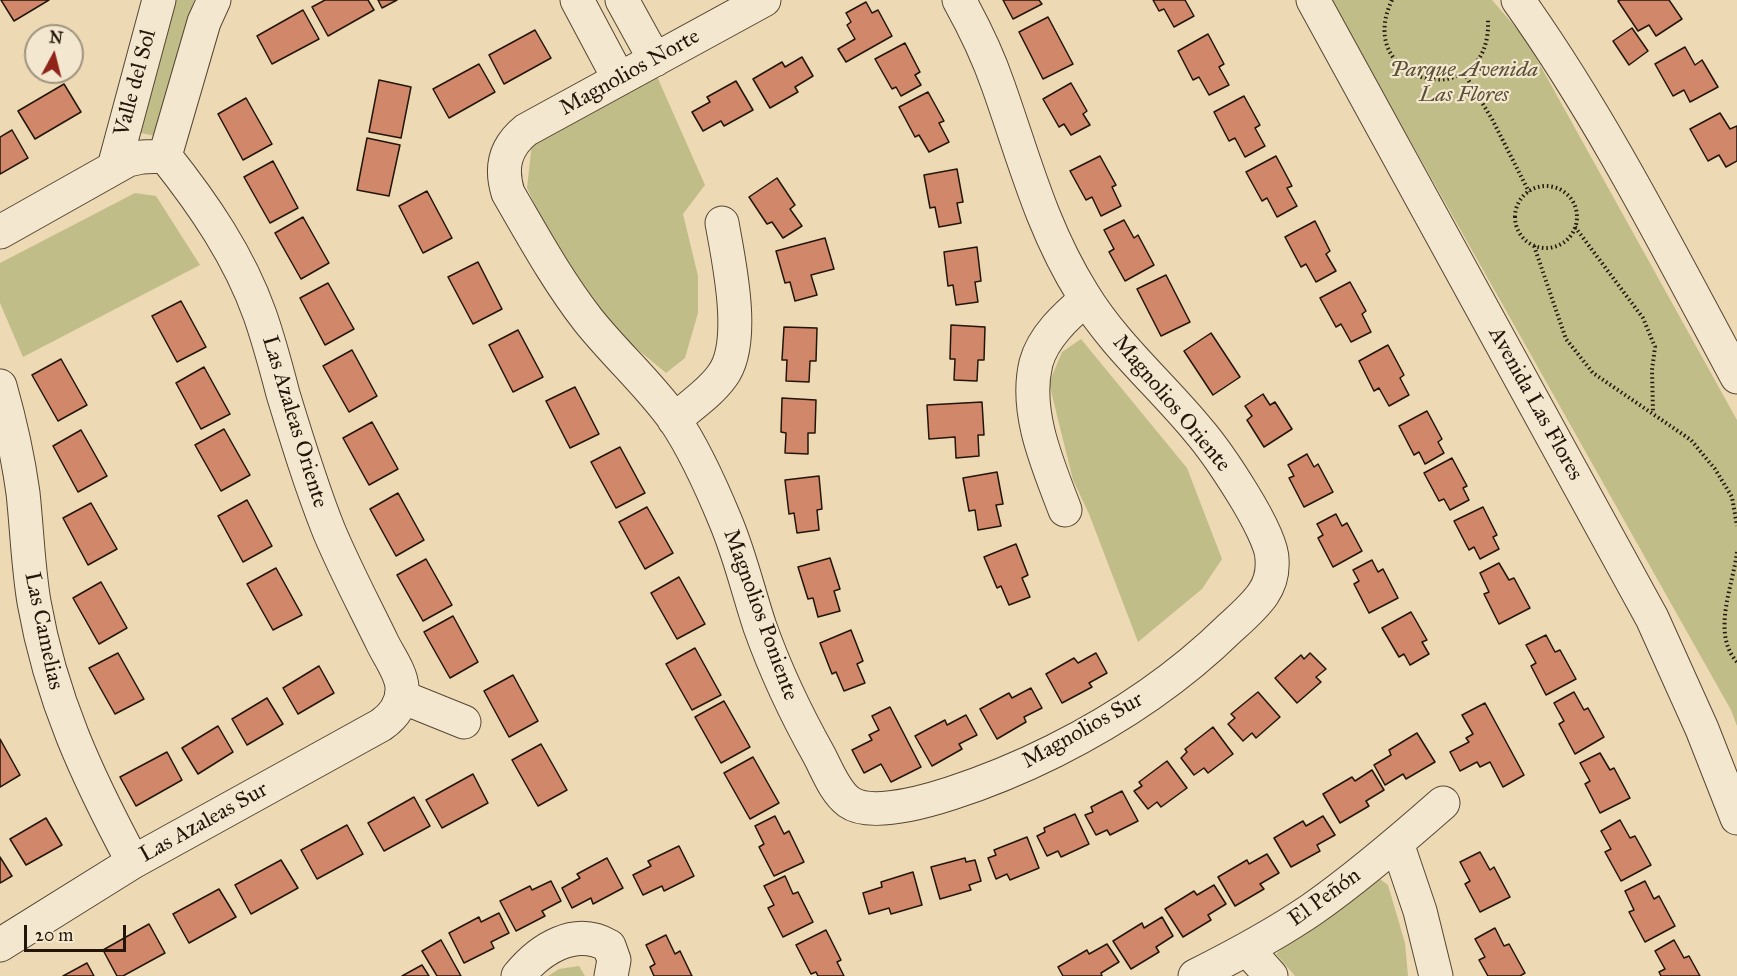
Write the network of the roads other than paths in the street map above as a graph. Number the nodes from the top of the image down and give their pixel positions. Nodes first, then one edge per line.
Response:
1 (159, 0) edge
2 (214, 0) edge
3 (577, 0) edge
4 (622, 0) edge
5 (764, 0) edge
6 (959, 0) edge
7 (1313, 0) edge
8 (1518, 0) edge
9 (655, 60) junction
10 (619, 79) junction
11 (165, 156) junction
12 (506, 156) joint
13 (114, 167) junction
14 (722, 223) dead end
15 (0, 232) edge
16 (1086, 299) junction
17 (1737, 376) edge
18 (0, 386) edge
19 (674, 420) junction
20 (1065, 510) dead end
21 (1271, 577) joint
22 (402, 697) junction
23 (464, 722) dead end
24 (1443, 803) dead end
25 (854, 805) joint
26 (1737, 818) edge
27 (1397, 843) junction
28 (133, 862) junction
29 (0, 945) edge
30 (1247, 950) junction
31 (518, 976) edge
32 (611, 976) edge
33 (1195, 976) edge
34 (1270, 976) edge
35 (1436, 976) edge

1 - 13 street, Valle del Sol
2 - 11 street
3 - 10 street
4 - 9 street
5 - 9 street, Magnolios Norte
6 - 16 street, Magnolios Oriente
7 - 26 street, Avenida Las Flores
8 - 17 street
9 - 10 street, Magnolios Norte
10 - 12 street, Magnolios Norte
11 - 13 street
11 - 22 street, Las Azaleas Oriente
12 - 19 street, Magnolios Poniente
13 - 15 street
14 - 19 street
16 - 20 street
16 - 21 street, Magnolios Oriente
18 - 28 street, Las Camelias
19 - 25 street, Magnolios Poniente
21 - 25 street, Magnolios Sur
22 - 23 street
22 - 28 street, Las Azaleas Sur
24 - 27 street, El Peñón
27 - 30 street, El Peñón
27 - 35 street
28 - 29 street, Las Azaleas Sur
30 - 33 street, El Peñón
30 - 34 street
31 - 32 street

